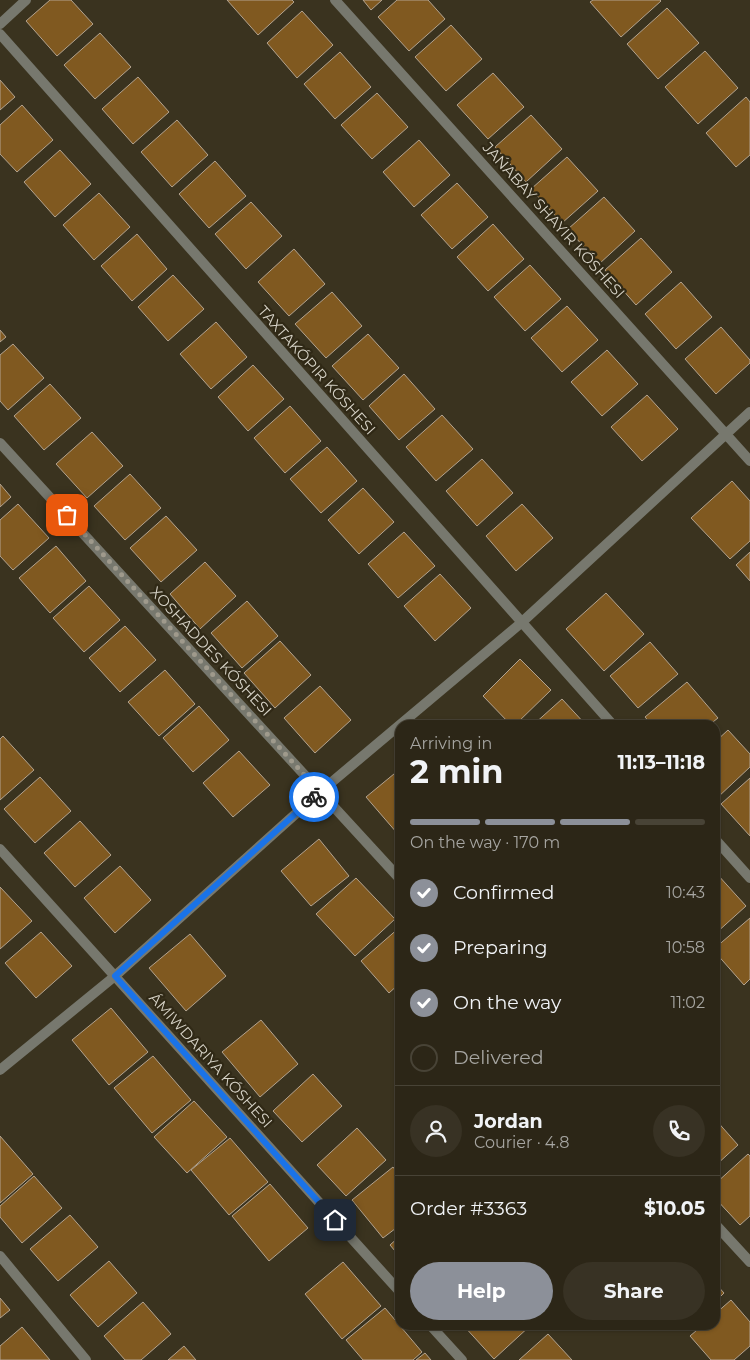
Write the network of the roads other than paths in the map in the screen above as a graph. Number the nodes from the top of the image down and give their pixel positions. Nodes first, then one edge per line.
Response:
1 (26, 0) edge
2 (335, 0) edge
3 (0, 24) edge
4 (0, 34) edge
5 (750, 412) edge
6 (726, 433) junction
7 (0, 443) edge
8 (750, 460) edge
9 (521, 623) junction
10 (406, 720) edge
11 (608, 720) edge
12 (395, 729) edge
13 (320, 792) junction
14 (720, 845) edge
15 (0, 849) edge
16 (395, 874) edge
17 (750, 878) edge
18 (115, 976) junction
19 (0, 1070) edge
20 (720, 1229) edge
21 (0, 1256) edge
22 (750, 1262) edge
23 (395, 1286) edge
24 (435, 1330) edge
25 (86, 1360) edge
26 (462, 1360) edge

1 - 3 street
2 - 6 street
4 - 9 street, TAXTAKÓPIR KÓSHESI
5 - 6 street
6 - 8 street
6 - 9 street
7 - 13 street, XOSHADDES KÓSHESI
9 - 10 street
9 - 11 street, TAXTAKÓPIR KÓSHESI
12 - 13 street
13 - 16 street, XOSHADDES KÓSHESI
13 - 18 street
14 - 17 street
15 - 18 street
18 - 19 street
18 - 23 street
20 - 22 street
21 - 25 street
24 - 26 street

